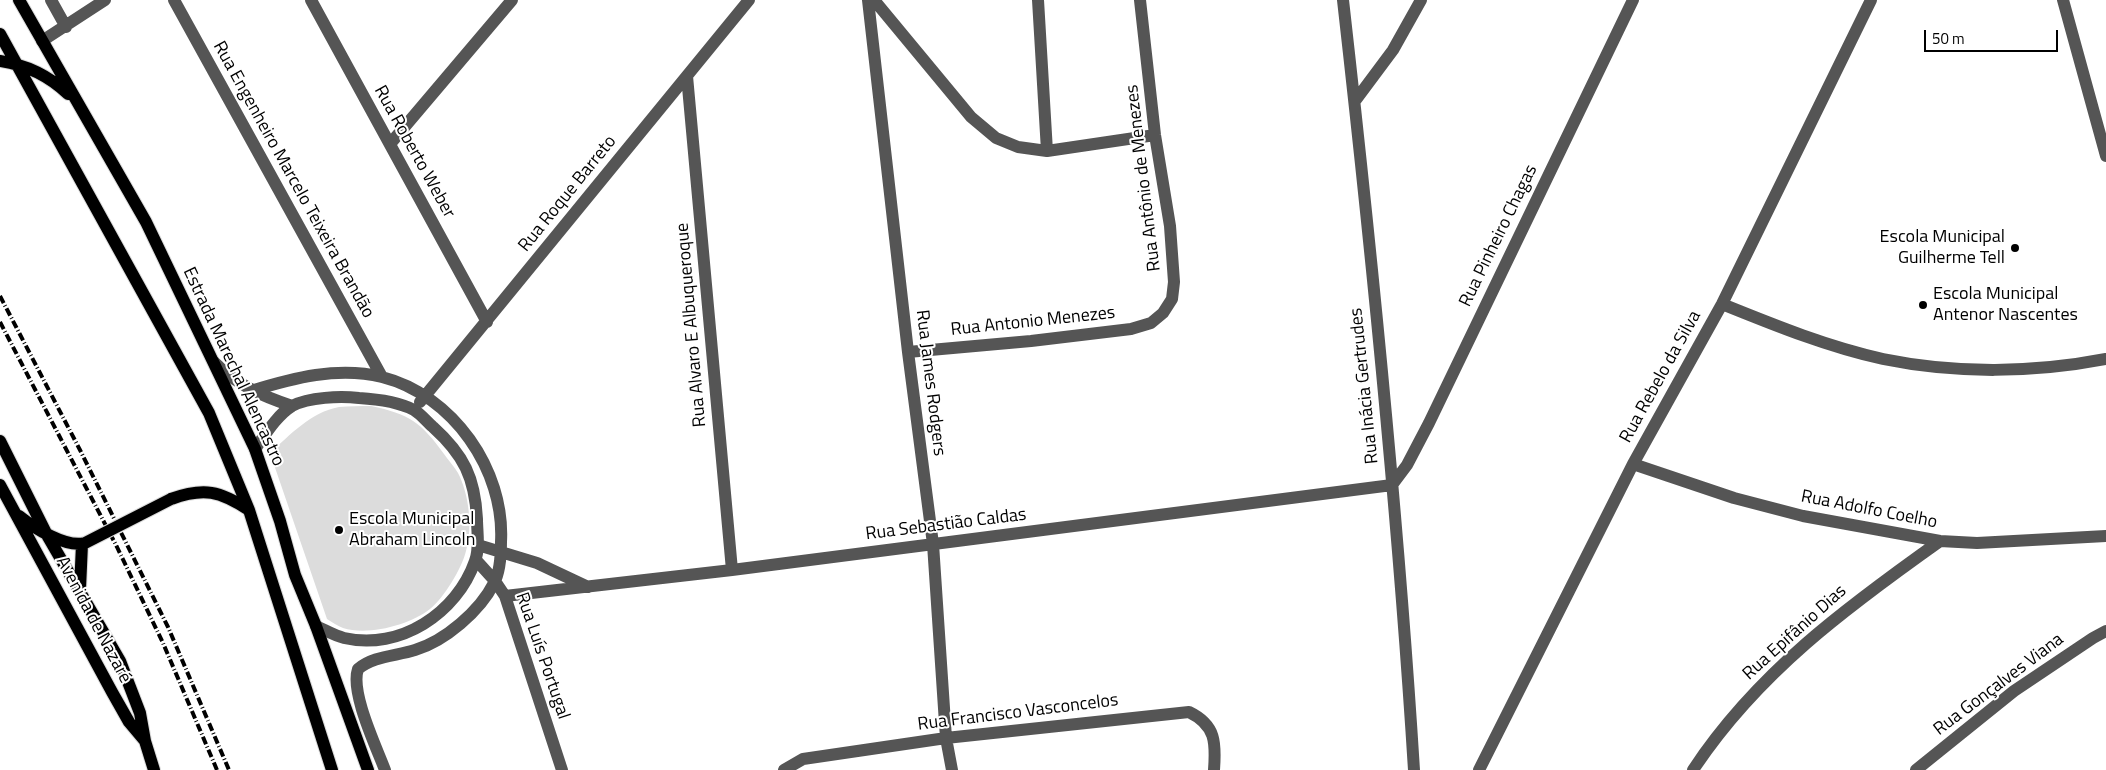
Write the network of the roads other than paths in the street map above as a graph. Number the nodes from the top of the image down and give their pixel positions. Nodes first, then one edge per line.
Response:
1 (19, 0) edge
2 (51, 0) edge
3 (105, 0) edge
4 (174, 0) edge
5 (311, 0) edge
6 (512, 0) edge
7 (749, 0) edge
8 (868, 0) edge
9 (874, 0) edge
10 (1038, 0) edge
11 (1140, 0) edge
12 (1343, 0) edge
13 (1422, 0) edge
14 (1633, 0) edge
15 (1871, 0) edge
16 (2063, 0) edge
17 (66, 26) junction
18 (0, 34) edge
19 (42, 41) junction
20 (0, 60) edge
21 (15, 63) junction
22 (686, 76) junction
23 (1355, 101) junction
24 (80, 107) junction
25 (1155, 135) junction
26 (390, 144) junction
27 (1047, 151) junction
28 (2106, 156) edge
29 (1722, 304) junction
30 (487, 322) junction
31 (1131, 329) joint
32 (908, 352) junction
33 (2106, 359) edge
34 (214, 362) junction
35 (382, 377) junction
36 (251, 391) junction
37 (425, 396) junction
38 (292, 406) junction
39 (414, 410) junction
40 (0, 441) edge
41 (255, 449) junction
42 (1633, 464) junction
43 (0, 485) edge
44 (1392, 485) junction
45 (249, 510) junction
46 (15, 512) junction
47 (47, 535) junction
48 (2106, 536) edge
49 (1940, 541) junction
50 (84, 543) junction
51 (933, 544) junction
52 (478, 546) junction
53 (501, 552) junction
54 (476, 560) junction
55 (732, 570) junction
56 (495, 581) junction
57 (588, 587) junction
58 (81, 592) junction
59 (505, 596) junction
60 (316, 626) junction
61 (2106, 631) edge
62 (946, 738) junction
63 (145, 741) junction
64 (154, 770) edge
65 (332, 770) edge
66 (368, 770) edge
67 (385, 770) edge
68 (562, 770) edge
69 (784, 770) edge
70 (952, 770) edge
71 (1214, 770) edge
72 (1414, 770) edge
73 (1479, 770) edge
74 (1693, 770) edge
75 (1916, 770) edge

1 - 19 main road, Estrada Marechal Alencastro
2 - 17 street
3 - 17 street
4 - 35 street, Rua Engenheiro Marcelo Teixeira Brandão
5 - 26 street, Rua Roberto Weber
6 - 26 street
7 - 22 street, Rua Roque Barreto
8 - 32 street, Rua James Rodgers
9 - 27 street
10 - 27 street
11 - 25 street, Rua Antônio de Menezes
12 - 23 street, Rua Inácia Gertrudes
13 - 23 street
14 - 44 street, Rua Pinheiro Chagas
15 - 29 street, Rua Rebelo da Silva
16 - 28 street
17 - 19 street
18 - 21 main road
19 - 24 main road, Estrada Marechal Alencastro
20 - 21 main road
21 - 24 main road
21 - 45 main road
22 - 30 street, Rua Roque Barreto
22 - 55 street, Rua Alvaro E Albuqueroque
23 - 44 street, Rua Inácia Gertrudes
24 - 34 main road, Estrada Marechal Alencastro
25 - 27 street
25 - 31 street, Rua Antônio de Menezes
26 - 30 street, Rua Roberto Weber
29 - 33 street
29 - 42 street, Rua Rebelo da Silva
30 - 37 street, Rua Roque Barreto
31 - 32 street, Rua Antonio Menezes
32 - 51 street, Rua James Rodgers
34 - 36 street
34 - 41 main road, Estrada Marechal Alencastro
35 - 36 street
35 - 37 street
36 - 38 street
37 - 39 street, Rua Roque Barreto
37 - 53 street
38 - 39 street
38 - 41 street
39 - 52 street
40 - 47 main road, Avenida de Nazaré
41 - 60 main road, Estrada Marechal Alencastro
42 - 49 street, Rua Adolfo Coelho
42 - 73 street, Rua Rebelo da Silva
43 - 46 main road, Avenida de Nazaré
44 - 51 street, Rua Sebastião Caldas
44 - 72 street, Rua Inácia Gertrudes
45 - 50 main road, bridge
45 - 65 main road
46 - 47 main road
46 - 63 main road, Avenida de Nazaré
47 - 50 main road
47 - 58 main road, Avenida de Nazaré
48 - 49 street, Rua Adolfo Coelho
49 - 74 street, Rua Epifânio Dias
50 - 58 main road
51 - 55 street, Rua Sebastião Caldas
51 - 62 street, Rua James Rodgers
52 - 53 street
52 - 54 street
53 - 56 street
53 - 57 street
54 - 56 street, Rua Luís Portugal
54 - 60 street
55 - 57 street, Rua Sebastião Caldas
56 - 59 street, Rua Luís Portugal
56 - 67 street
57 - 59 street, Rua Sebastião Caldas
58 - 63 main road, Avenida de Nazaré
59 - 68 street, Rua Luís Portugal
60 - 66 main road, Estrada Marechal Alencastro
61 - 75 street, Rua Gonçalves Viana
62 - 69 street, Rua Francisco Vasconcelos
62 - 70 street, Rua James Rodgers
62 - 71 street, Rua Francisco Vasconcelos
63 - 64 main road, Avenida de Nazaré

